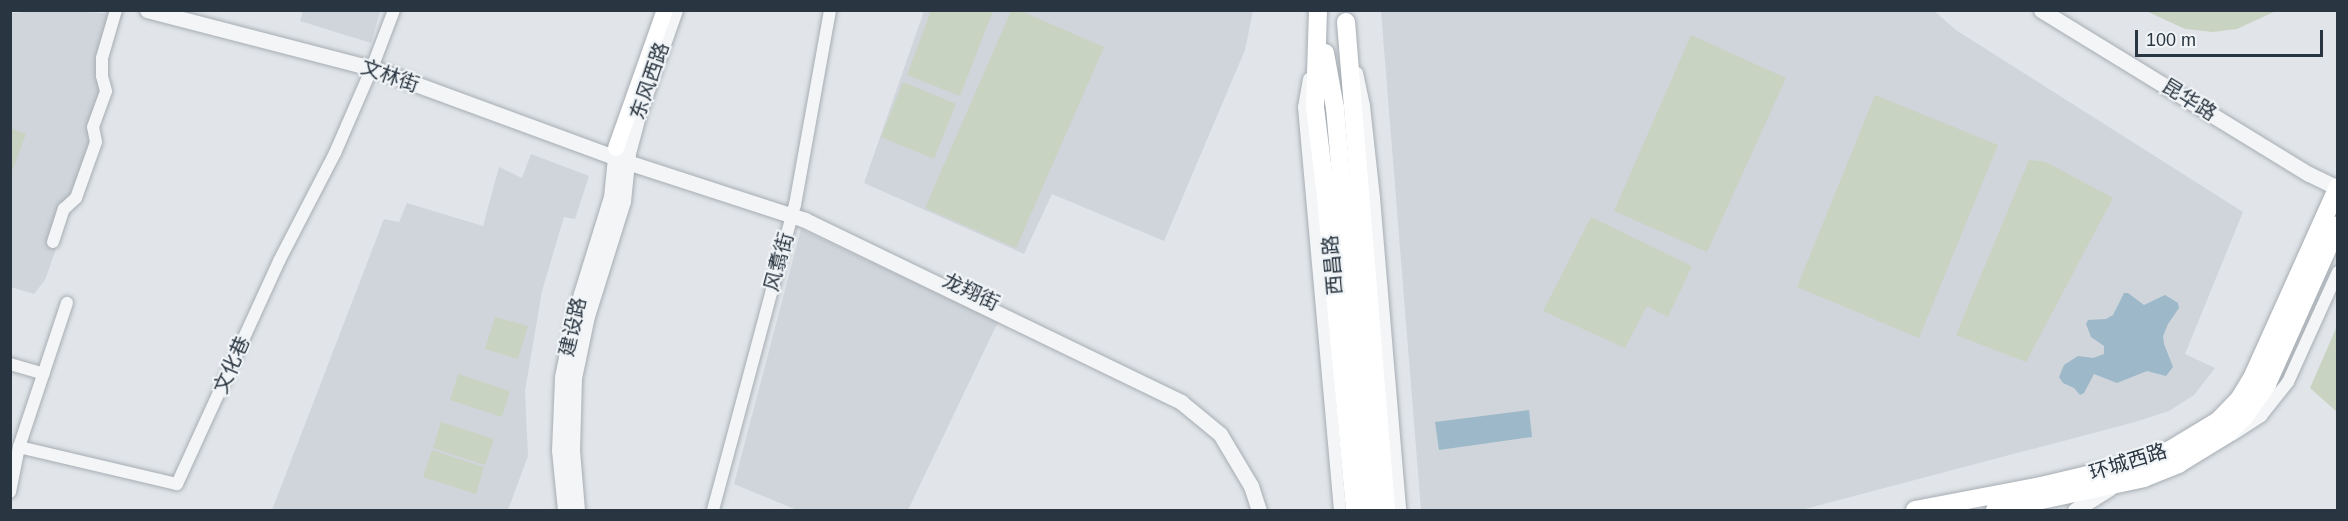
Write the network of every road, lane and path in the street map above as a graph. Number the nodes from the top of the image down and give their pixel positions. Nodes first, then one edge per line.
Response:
1 (116, 10) edge
2 (147, 10) edge
3 (186, 10) edge
4 (394, 10) edge
5 (665, 10) edge
6 (675, 10) edge
7 (830, 10) edge
8 (2041, 10) edge
9 (1318, 15) edge
10 (1347, 16) edge
11 (374, 64) junction
12 (1335, 108) junction
13 (622, 155) junction
14 (2337, 188) edge
15 (793, 210) junction
16 (2337, 225) edge
17 (52, 242) dead end
18 (2337, 272) edge
19 (67, 303) dead end
20 (10, 364) edge
21 (44, 374) junction
22 (2217, 441) junction
23 (19, 447) junction
24 (2114, 485) junction
25 (10, 492) edge
26 (565, 510) edge
27 (577, 510) edge
28 (713, 510) edge
29 (1259, 510) edge
30 (1269, 510) edge
31 (1340, 510) edge
32 (1355, 510) edge
33 (1371, 510) edge
34 (1386, 510) edge
35 (1400, 510) edge
36 (1915, 510) edge
37 (1995, 510) edge
38 (2075, 510) edge

1 - 17 street
2 - 11 street, 文林街
3 - 11 street, 文林街
4 - 11 street
5 - 13 main road, 东风西路
6 - 13 street, 东风西路
7 - 15 street, 风翥街
8 - 14 street, 昆华路
9 - 12 main road, 西昌路
9 - 31 street
9 - 32 main road, 西昌路
10 - 12 main road, 西昌路
10 - 34 main road, 西昌路
10 - 35 street
11 - 13 street, 文林街
11 - 23 street, 文化巷
12 - 33 main road, 西昌路
13 - 15 street, 龙翔街
13 - 26 street, 建设路
13 - 27 street, 建设路
14 - 36 main road, 环城西路
15 - 28 street, 风翥街
15 - 29 street, 龙翔街
15 - 30 street, 龙翔街
16 - 22 main road, 环城西路
18 - 22 street
19 - 21 street
20 - 21 street
21 - 23 street
22 - 24 main road, 环城西路
23 - 25 street
24 - 37 main road, 环城西路
24 - 38 street

